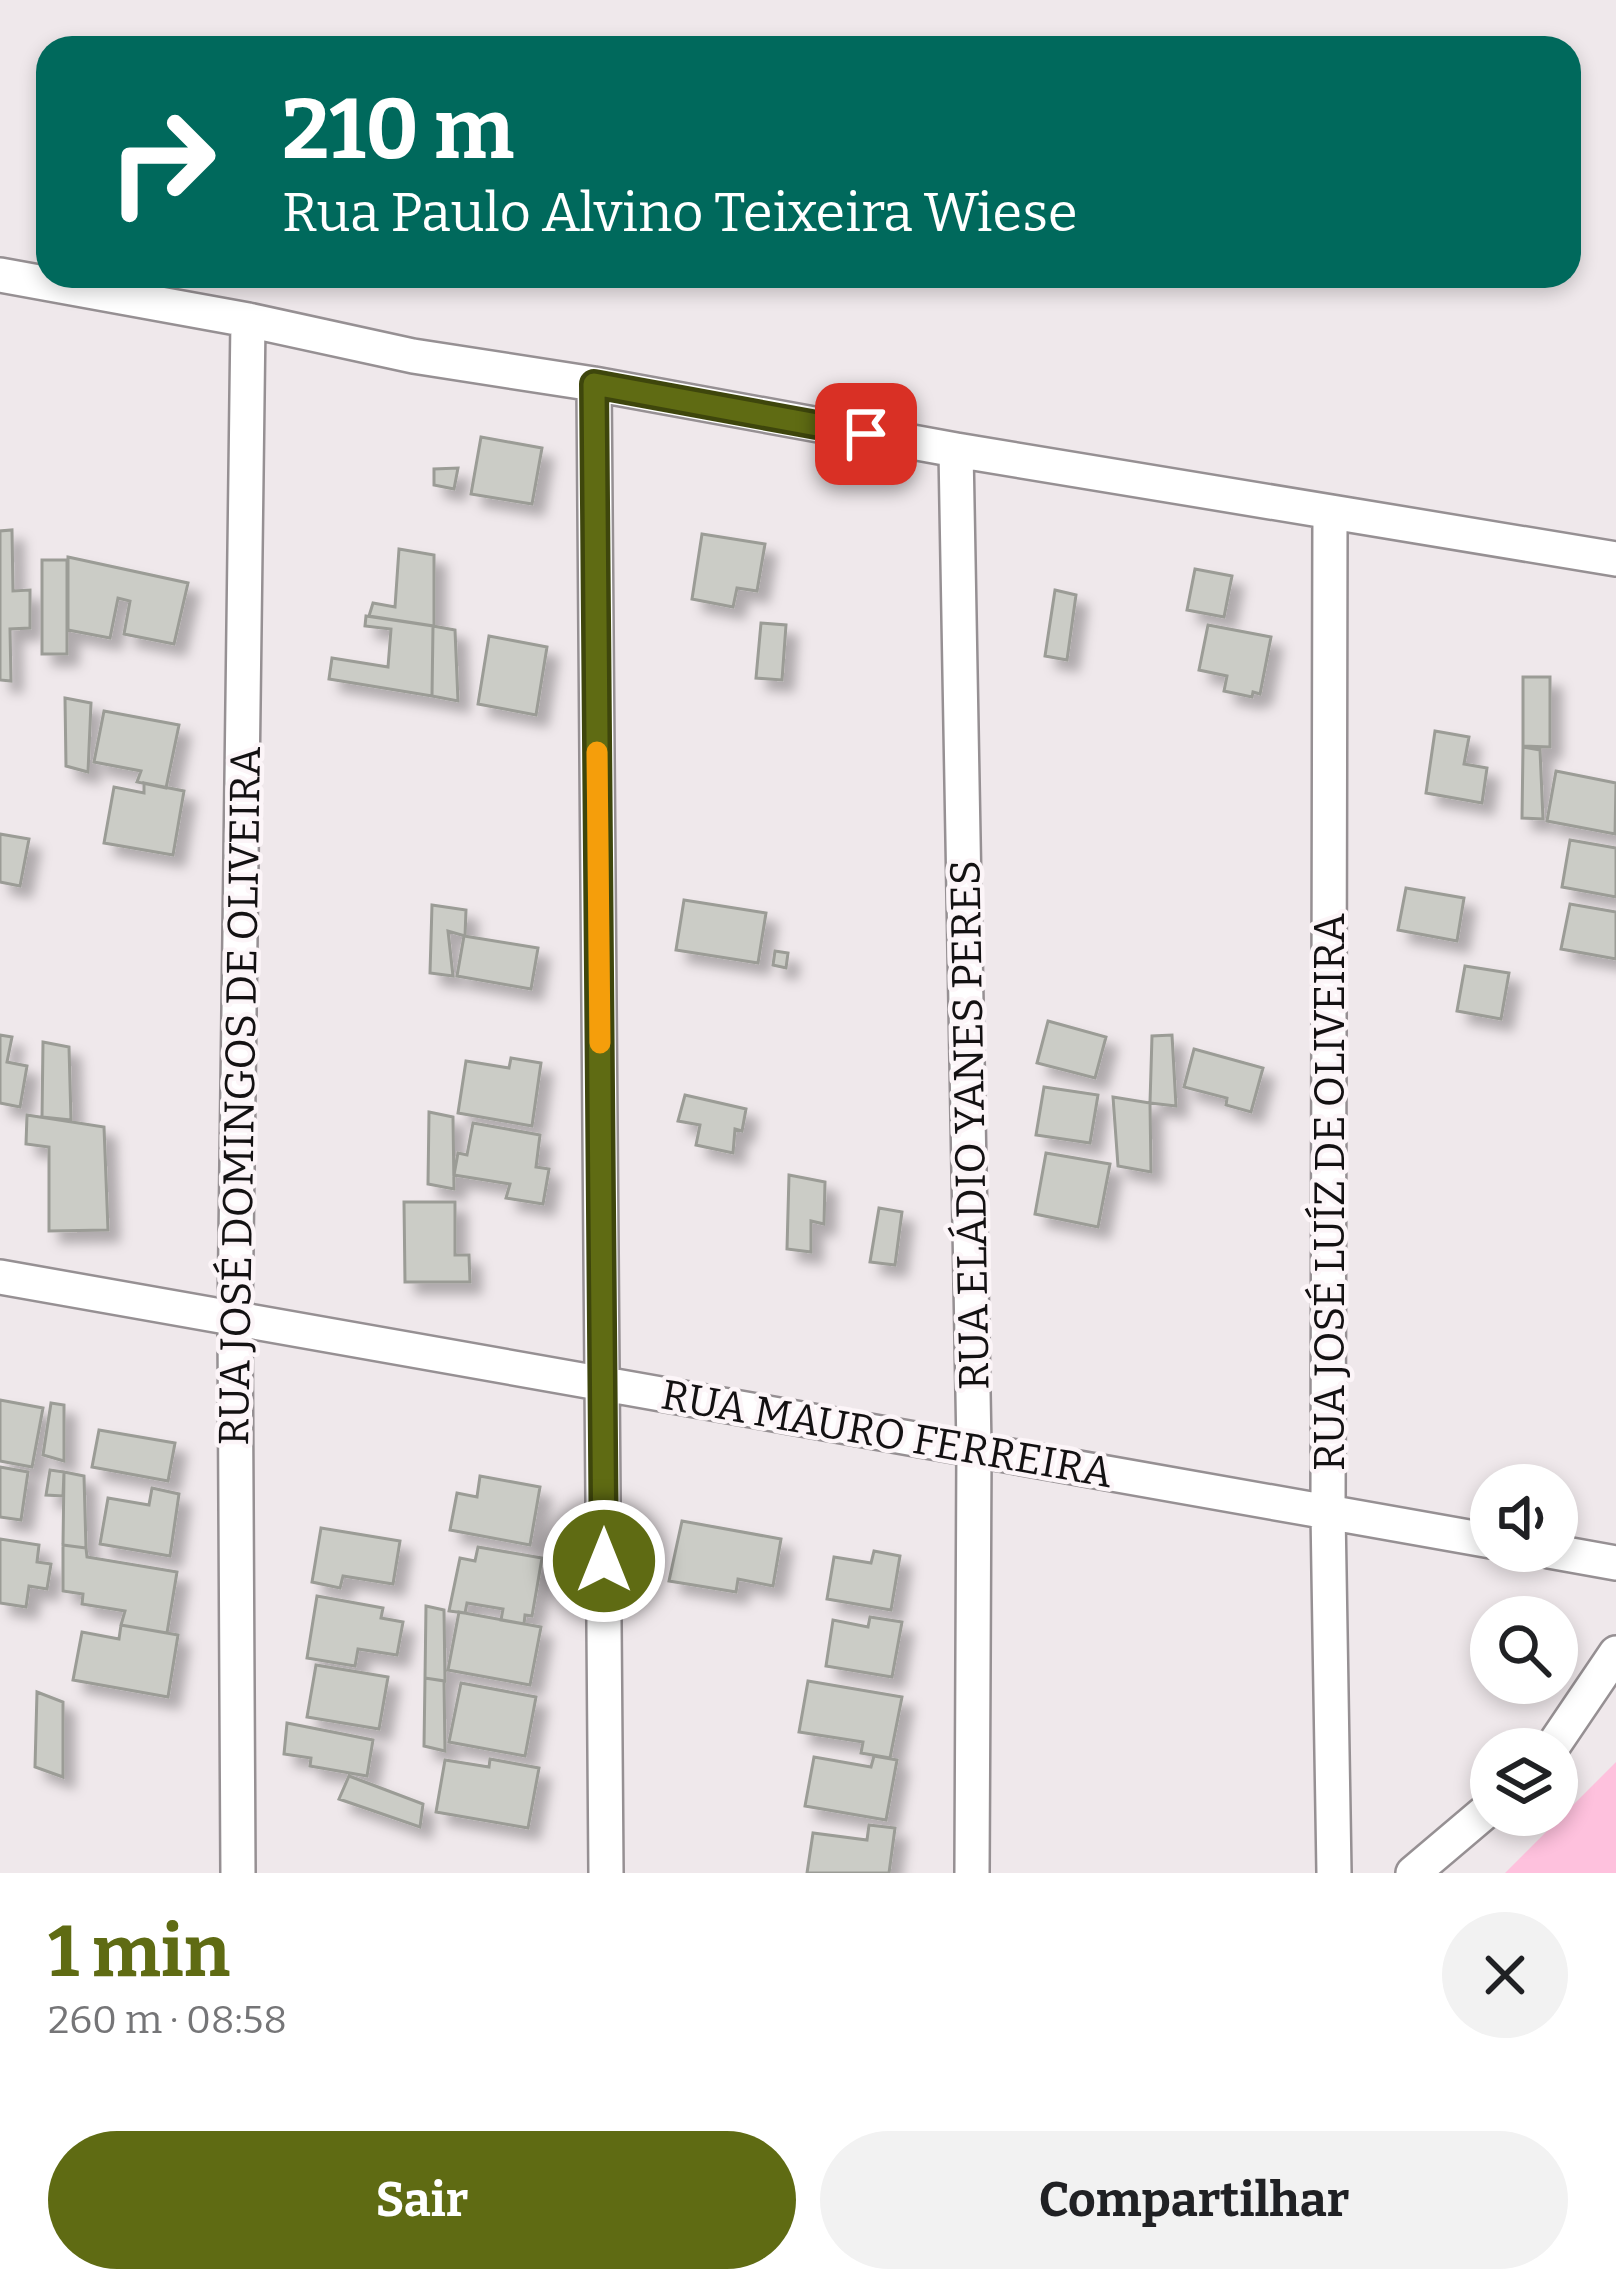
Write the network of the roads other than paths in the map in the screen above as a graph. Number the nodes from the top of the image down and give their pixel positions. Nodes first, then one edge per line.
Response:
1 (0, 274) edge
2 (36, 281) edge
3 (75, 288) edge
4 (248, 320) junction
5 (594, 384) junction
6 (956, 450) junction
7 (1330, 512) junction
8 (1616, 559) edge
9 (0, 1277) edge
10 (235, 1318) junction
11 (604, 1383) junction
12 (974, 1448) junction
13 (1328, 1512) junction
14 (1470, 1537) edge
15 (1578, 1556) edge
16 (1616, 1563) edge
17 (1616, 1653) edge
18 (1565, 1728) edge
19 (1470, 1825) edge
20 (238, 1873) edge
21 (606, 1873) edge
22 (973, 1873) edge
23 (1334, 1873) edge
24 (1413, 1873) edge

1 - 2 street
3 - 4 street
4 - 5 street
4 - 10 street, RUA JOSÉ DOMINGOS DE OLIVEIRA
5 - 6 street
5 - 11 street
6 - 7 street
6 - 12 street, RUA ELÁDIO YANES PERES
7 - 8 street
7 - 13 street, RUA JOSÉ LUÍZ DE OLIVEIRA
9 - 10 street, RUA MAURO FERREIRA
10 - 11 street, RUA MAURO FERREIRA
10 - 20 street, RUA JOSÉ DOMINGOS DE OLIVEIRA
11 - 12 street, RUA MAURO FERREIRA
11 - 21 street
12 - 13 street, RUA MAURO FERREIRA
12 - 22 street, RUA ELÁDIO YANES PERES
13 - 14 street, RUA MAURO FERREIRA
13 - 23 street, RUA JOSÉ LUÍZ DE OLIVEIRA
15 - 16 street
17 - 18 street
19 - 24 street

